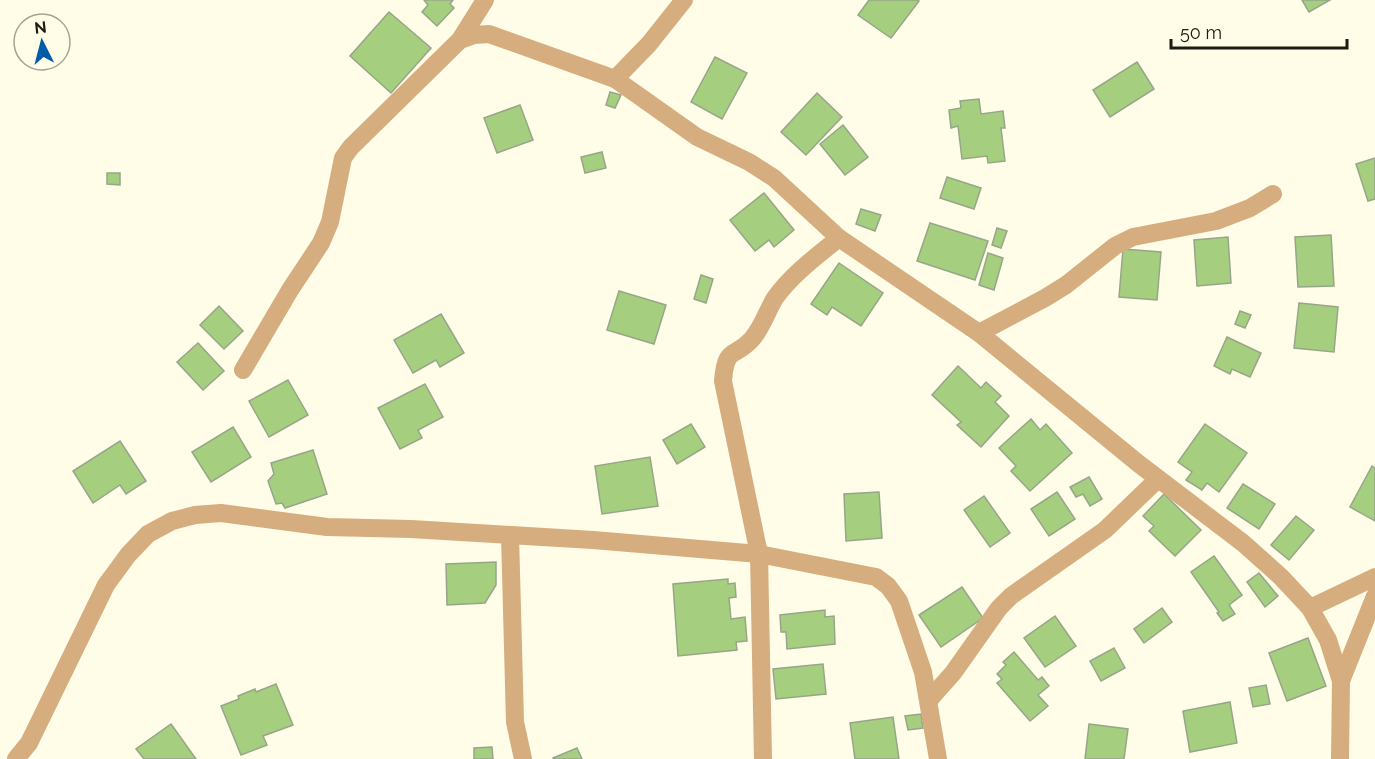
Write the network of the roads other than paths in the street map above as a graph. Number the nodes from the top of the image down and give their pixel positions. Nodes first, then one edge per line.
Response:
1 (485, 0) edge
2 (684, 0) edge
3 (460, 40) junction
4 (615, 79) junction
5 (1273, 194) dead end
6 (839, 238) junction
7 (979, 333) junction
8 (243, 370) dead end
9 (1158, 479) junction
10 (510, 536) junction
11 (759, 554) junction
12 (1375, 578) edge
13 (1375, 596) edge
14 (1310, 608) junction
15 (1341, 681) junction
16 (929, 700) junction
17 (16, 759) edge
18 (523, 759) edge
19 (763, 759) edge
20 (938, 759) edge
21 (1340, 759) edge

1 - 3 street
2 - 4 street
3 - 4 street
3 - 8 street
4 - 6 street
5 - 7 street
6 - 7 street
6 - 11 street
7 - 9 street
9 - 14 street
9 - 16 street
10 - 11 street
10 - 17 street
10 - 18 street
11 - 16 street
11 - 19 street
12 - 14 street
13 - 15 street
14 - 15 street
15 - 21 street
16 - 20 street

